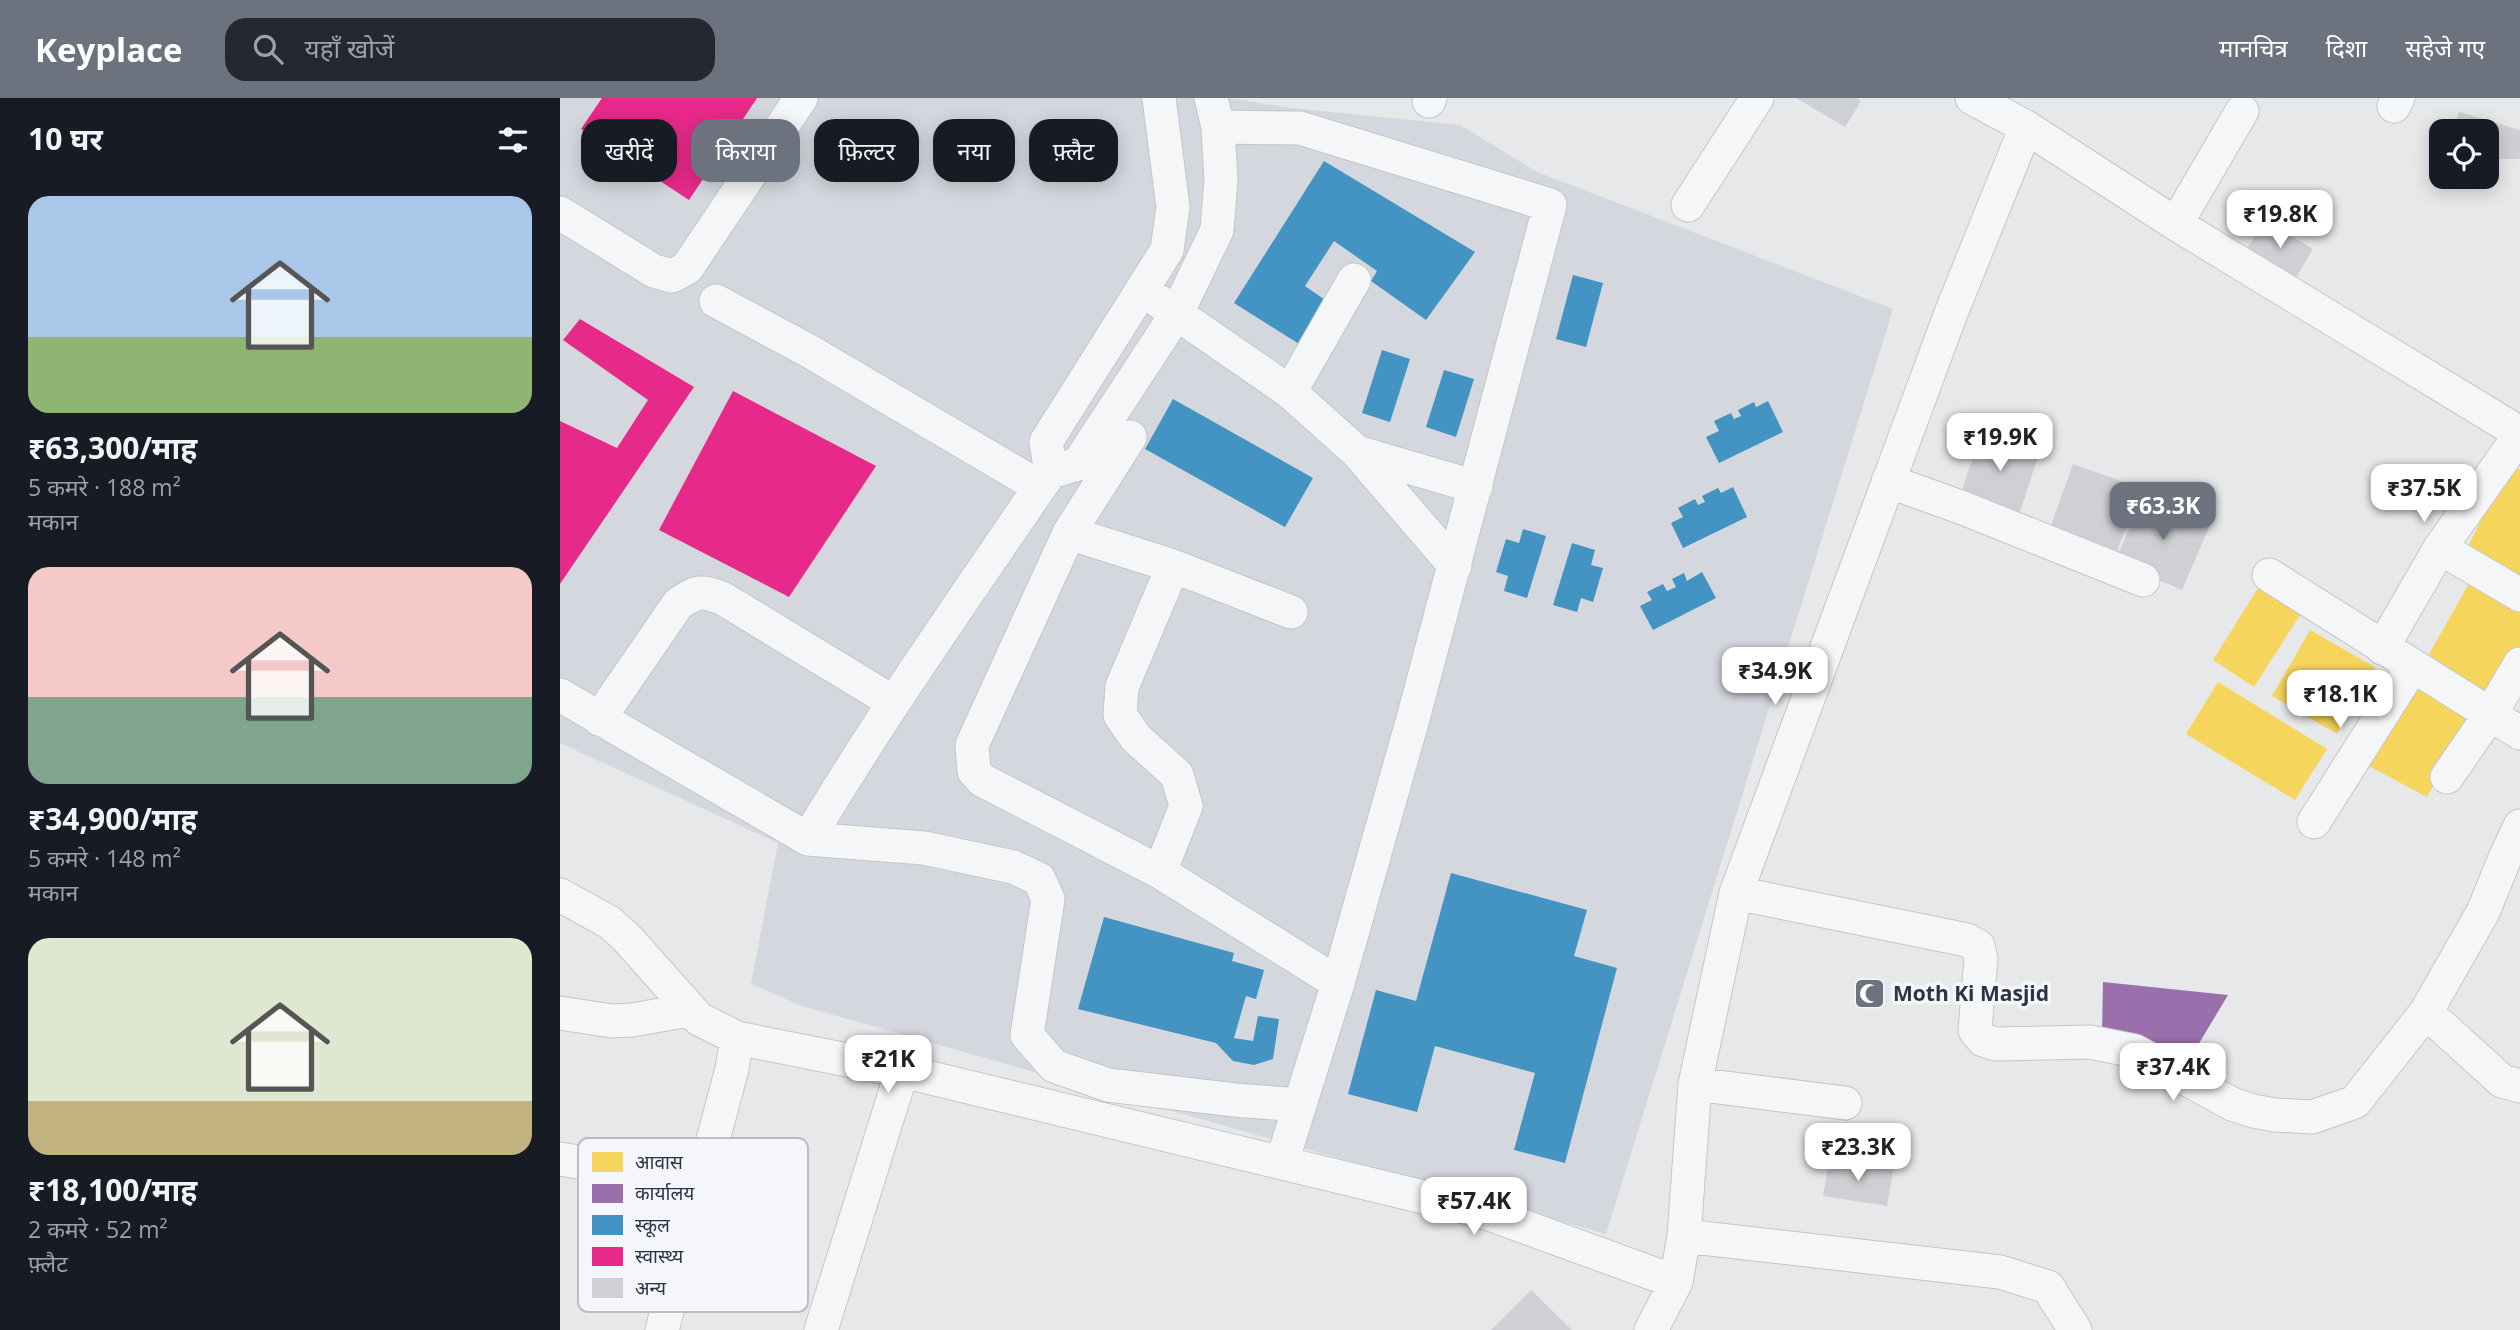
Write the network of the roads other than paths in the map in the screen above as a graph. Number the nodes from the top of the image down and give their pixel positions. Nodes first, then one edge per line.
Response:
1 (801, 98) edge
2 (1159, 98) edge
3 (1757, 98) edge
4 (1978, 99) edge
5 (2242, 111) dead end
6 (1214, 112) edge
7 (2026, 127) junction
8 (1688, 205) dead end
9 (560, 213) edge
10 (2176, 224) junction
11 (1354, 280) dead end
12 (1143, 291) junction
13 (716, 301) dead end
14 (1177, 313) junction
15 (1290, 392) junction
16 (2517, 428) edge
17 (1130, 437) dead end
18 (1357, 452) junction
19 (1045, 479) junction
20 (1888, 481) junction
21 (1476, 487) junction
22 (1069, 533) junction
23 (2440, 548) junction
24 (1173, 566) junction
25 (1455, 566) junction
26 (2269, 575) dead end
27 (2143, 580) dead end
28 (2520, 596) edge
29 (1292, 612) dead end
30 (2382, 648) junction
31 (2520, 664) edge
32 (2413, 667) junction
33 (560, 695) edge
34 (893, 702) junction
35 (2491, 713) junction
36 (599, 719) junction
37 (2520, 733) edge
38 (2447, 777) dead end
39 (2314, 822) dead end
40 (2520, 826) edge
41 (808, 839) junction
42 (1160, 872) junction
43 (1736, 893) junction
44 (560, 895) edge
45 (1338, 983) junction
46 (689, 1010) junction
47 (2426, 1012) junction
48 (560, 1013) edge
49 (737, 1038) junction
50 (902, 1070) junction
51 (1695, 1084) junction
52 (2520, 1086) edge
53 (1845, 1103) dead end
54 (1300, 1105) junction
55 (713, 1138) edge
56 (560, 1159) edge
57 (578, 1162) edge
58 (1282, 1162) junction
59 (1684, 1236) junction
60 (1675, 1282) junction
61 (667, 1312) edge
62 (662, 1330) edge
63 (821, 1330) edge
64 (1651, 1330) edge
65 (2075, 1330) edge

1 - 9 street
2 - 12 street
3 - 8 street
4 - 7 street
5 - 10 street
6 - 14 street
6 - 21 street
7 - 10 street
7 - 20 street
10 - 16 street
11 - 15 street
12 - 14 street
12 - 19 street
13 - 19 street
14 - 15 street
14 - 19 street
15 - 18 street
16 - 23 street
17 - 22 street
18 - 21 street
18 - 25 street
19 - 34 street
20 - 27 street
20 - 43 street
21 - 25 street
22 - 24 street
22 - 42 street
23 - 28 street
23 - 30 street
24 - 29 street
24 - 42 street
25 - 45 street
26 - 30 street
30 - 32 street
31 - 35 street
32 - 35 street
32 - 39 street
33 - 36 street
34 - 36 street
34 - 41 street
35 - 37 street
35 - 38 street
36 - 41 street
40 - 47 street
41 - 54 street
42 - 45 street
43 - 47 street
43 - 51 street
44 - 46 street
45 - 54 street
46 - 48 street
46 - 49 street
47 - 52 street
49 - 50 street
49 - 55 street
50 - 58 street
50 - 63 street
51 - 53 street
51 - 59 street
54 - 58 street
56 - 57 street
58 - 60 street
59 - 60 street
59 - 65 street
60 - 64 street
61 - 62 street

